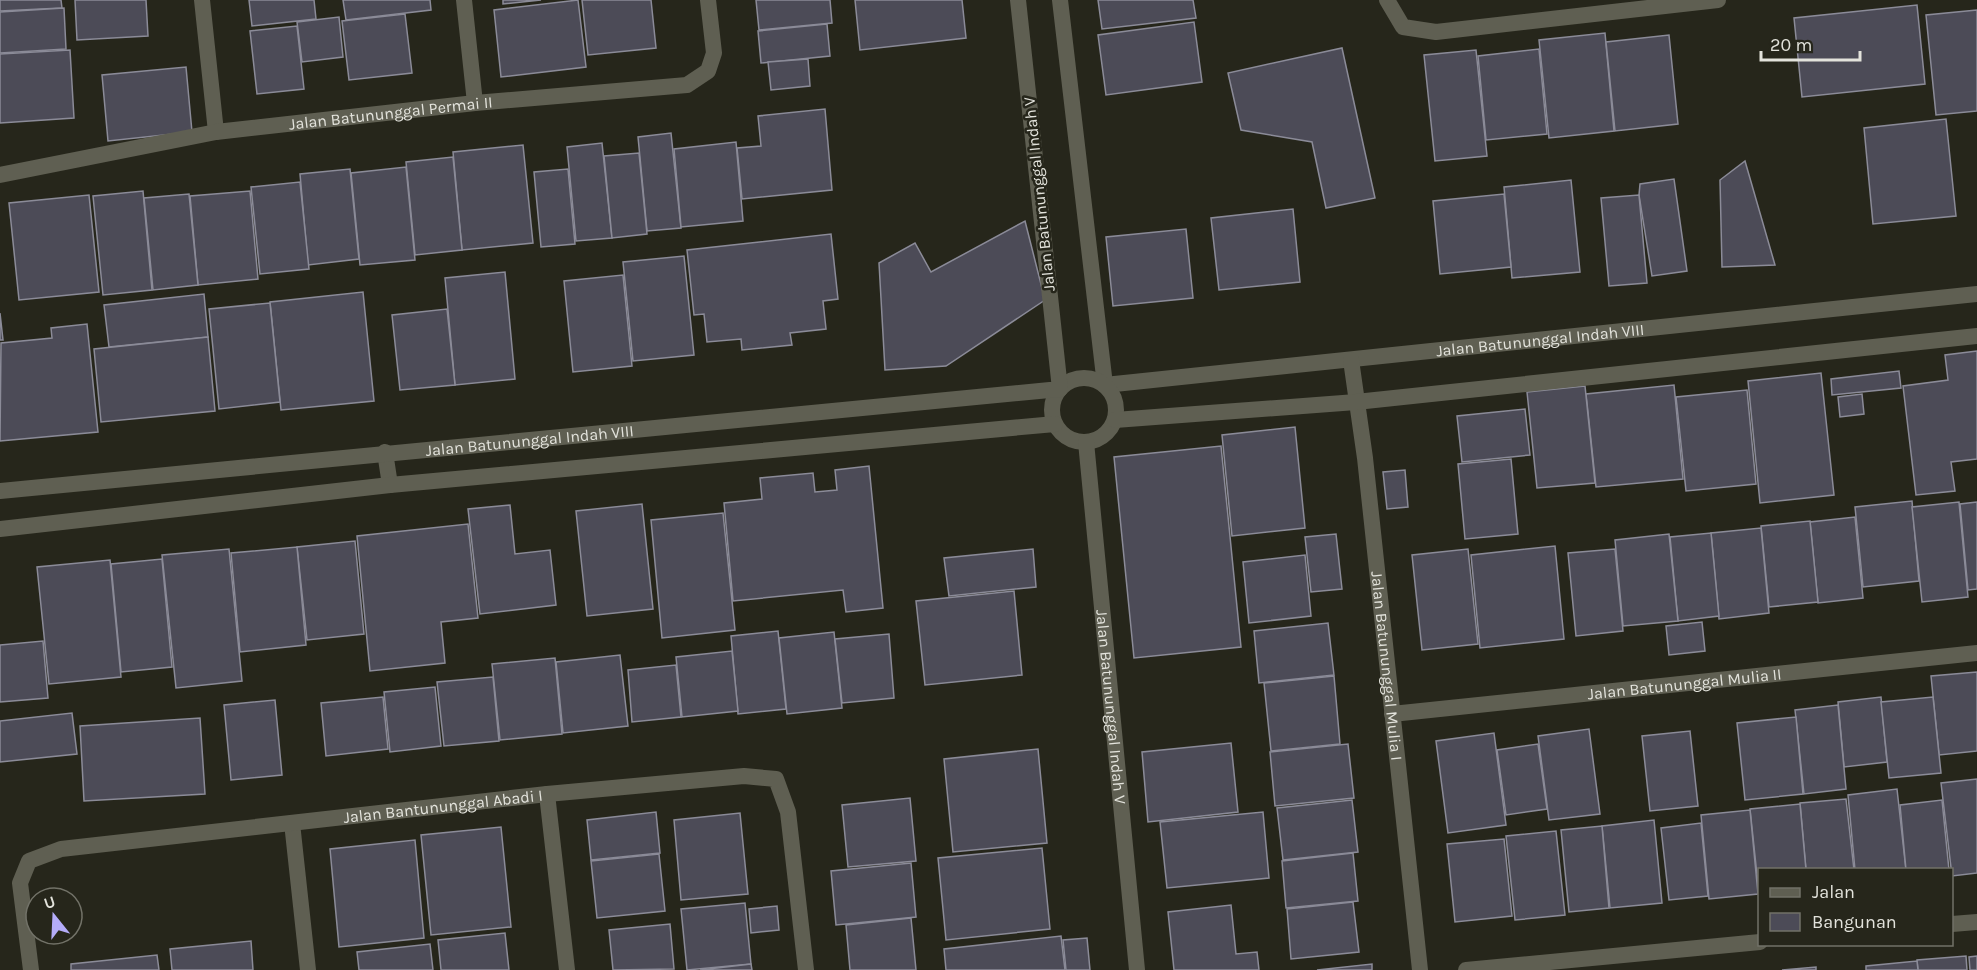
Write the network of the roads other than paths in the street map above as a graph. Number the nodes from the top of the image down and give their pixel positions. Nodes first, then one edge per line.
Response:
1 (202, 0) edge
2 (464, 0) edge
3 (708, 0) edge
4 (1018, 0) edge
5 (1060, 0) edge
6 (1387, 0) edge
7 (1718, 0) edge
8 (1700, 1) edge
9 (475, 103) junction
10 (216, 132) junction
11 (0, 175) edge
12 (1977, 294) edge
13 (1977, 336) edge
14 (1351, 360) junction
15 (1105, 386) junction
16 (1060, 389) junction
17 (1356, 402) junction
18 (1115, 420) junction
19 (1055, 424) junction
20 (1086, 442) junction
21 (385, 452) junction
22 (390, 485) junction
23 (0, 491) edge
24 (0, 529) edge
25 (1977, 653) edge
26 (1392, 714) junction
27 (548, 794) junction
28 (292, 823) junction
29 (1977, 922) edge
30 (1953, 924) edge
31 (1758, 942) edge
32 (31, 970) edge
33 (308, 970) edge
34 (567, 970) edge
35 (806, 970) edge
36 (1137, 970) edge
37 (1420, 970) edge
38 (1466, 970) edge

1 - 10 street
2 - 9 street
3 - 9 street, Jalan Batununggal Permai II
4 - 16 street, Jalan Batununggal Indah V
5 - 15 street
6 - 8 street
7 - 8 street
9 - 10 street, Jalan Batununggal Permai II
10 - 11 street, Jalan Batununggal Permai II
12 - 14 street, Jalan Batununggal Indah VIII
13 - 17 street
14 - 15 street, Jalan Batununggal Indah VIII
14 - 17 street, Jalan Batununggal Mulia I
15 - 16 street
15 - 18 street
16 - 19 street
16 - 21 street, Jalan Batununggal Indah VIII
17 - 18 street
17 - 26 street, Jalan Batununggal Mulia I
18 - 20 street
19 - 20 street
19 - 22 street, Jalan Batununggal Indah VIII
20 - 36 street, Jalan Batununggal Indah V
21 - 22 street
21 - 23 street, Jalan Batununggal Indah VIII
22 - 24 street, Jalan Batununggal Indah VIII
25 - 26 street, Jalan Batununggal Mulia II
26 - 37 street, Jalan Batununggal Mulia I
27 - 28 street, Jalan Bantununggal Abadi I
27 - 34 street
27 - 35 street, Jalan Bantununggal Abadi I
28 - 32 street, Jalan Bantununggal Abadi I
28 - 33 street
29 - 30 street
31 - 38 street

